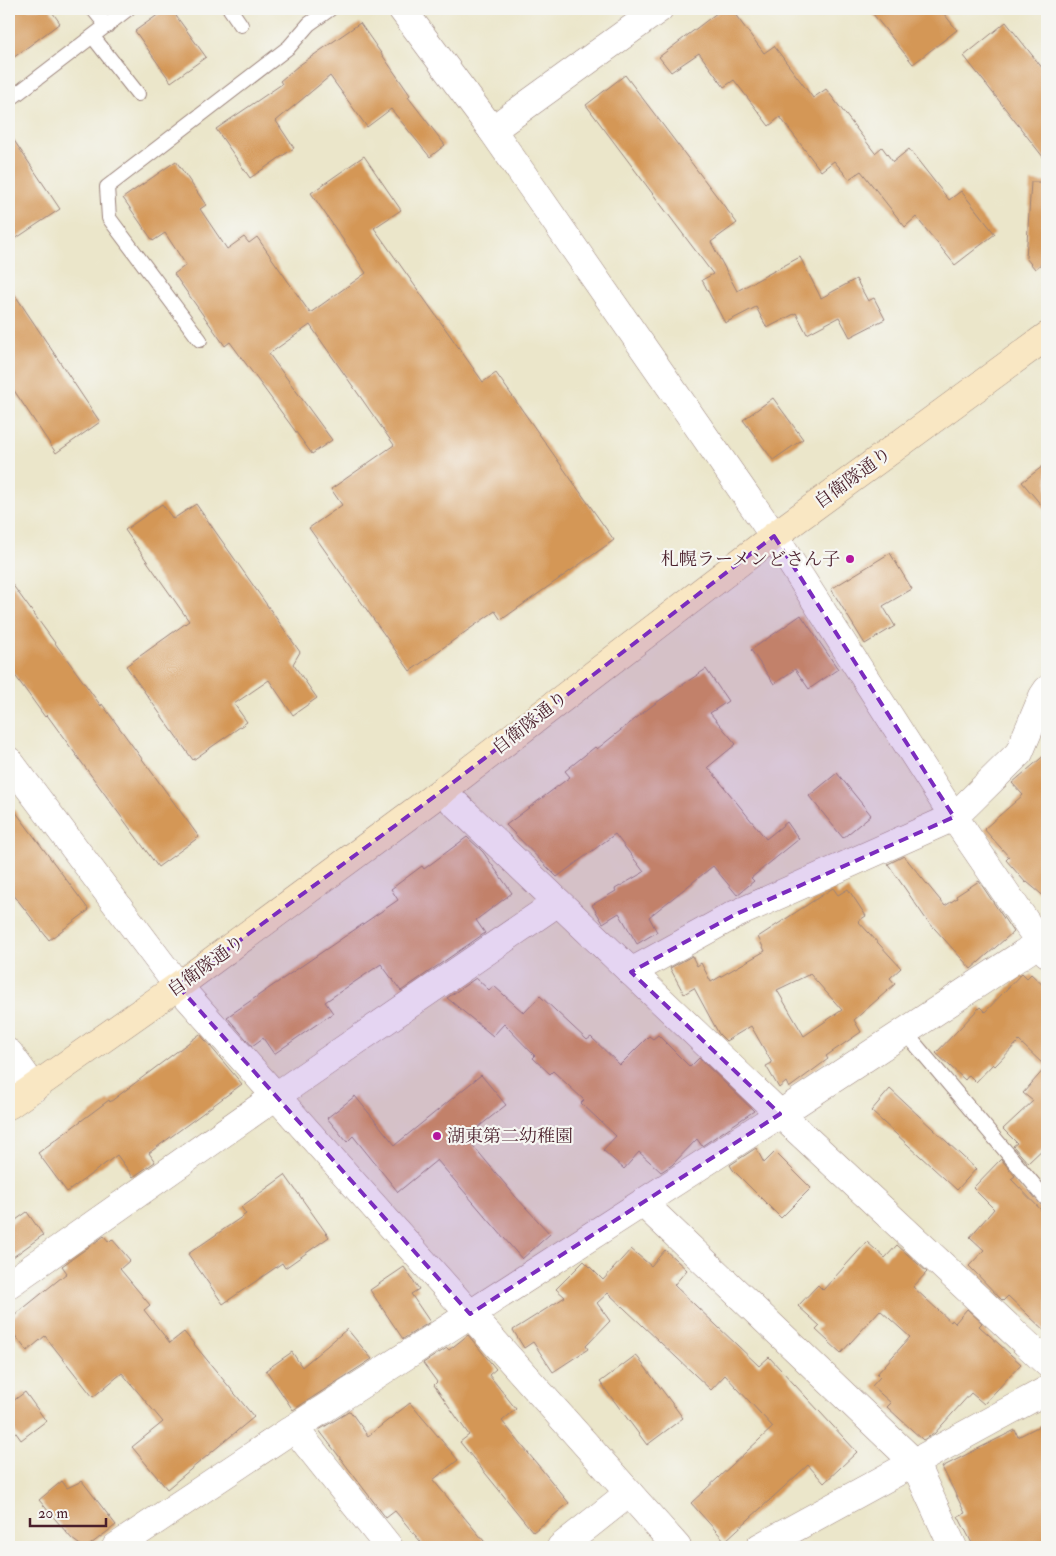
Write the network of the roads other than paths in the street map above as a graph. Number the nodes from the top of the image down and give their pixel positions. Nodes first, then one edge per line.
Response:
1 (93, 9) edge
2 (128, 9) edge
3 (230, 9) edge
4 (330, 9) edge
5 (402, 9) edge
6 (659, 9) edge
7 (242, 25) dead end
8 (107, 26) junction
9 (93, 37) junction
10 (138, 94) dead end
11 (9, 100) edge
12 (492, 130) junction
13 (1047, 336) edge
14 (200, 340) dead end
15 (774, 536) junction
16 (1047, 690) edge
17 (9, 760) edge
18 (442, 791) junction
19 (954, 817) junction
20 (558, 902) junction
21 (1045, 945) edge
22 (632, 972) junction
23 (178, 986) junction
24 (905, 1032) junction
25 (9, 1053) edge
26 (34, 1088) junction
27 (276, 1096) junction
28 (9, 1105) edge
29 (780, 1114) junction
30 (1047, 1200) edge
31 (643, 1203) junction
32 (9, 1284) edge
33 (470, 1314) junction
34 (1047, 1363) edge
35 (1047, 1390) edge
36 (294, 1428) junction
37 (914, 1462) junction
38 (628, 1493) junction
39 (116, 1547) edge
40 (389, 1547) edge
41 (562, 1547) edge
42 (677, 1547) edge
43 (760, 1547) edge
44 (953, 1547) edge

1 - 8 lane
2 - 8 lane
3 - 7 lane
4 - 14 lane
5 - 12 street
6 - 12 street
8 - 9 lane
9 - 10 lane
9 - 11 lane
12 - 15 street
13 - 15 street, 自衛隊通り
15 - 18 street, 自衛隊通り
15 - 19 street
16 - 19 street
17 - 23 street
18 - 20 street
18 - 23 street, 自衛隊通り
19 - 21 street
19 - 22 street
20 - 22 street
20 - 27 street
21 - 24 street
22 - 29 street
23 - 26 street, 自衛隊通り
23 - 27 street
24 - 29 street
24 - 30 lane
25 - 26 street
26 - 28 street, 自衛隊通り
27 - 32 street
27 - 33 street
29 - 31 street
29 - 34 street
31 - 33 street
31 - 37 street
33 - 36 street
33 - 38 street
35 - 37 street
36 - 39 street
36 - 40 street
37 - 43 street
37 - 44 street
38 - 41 street
38 - 42 street

